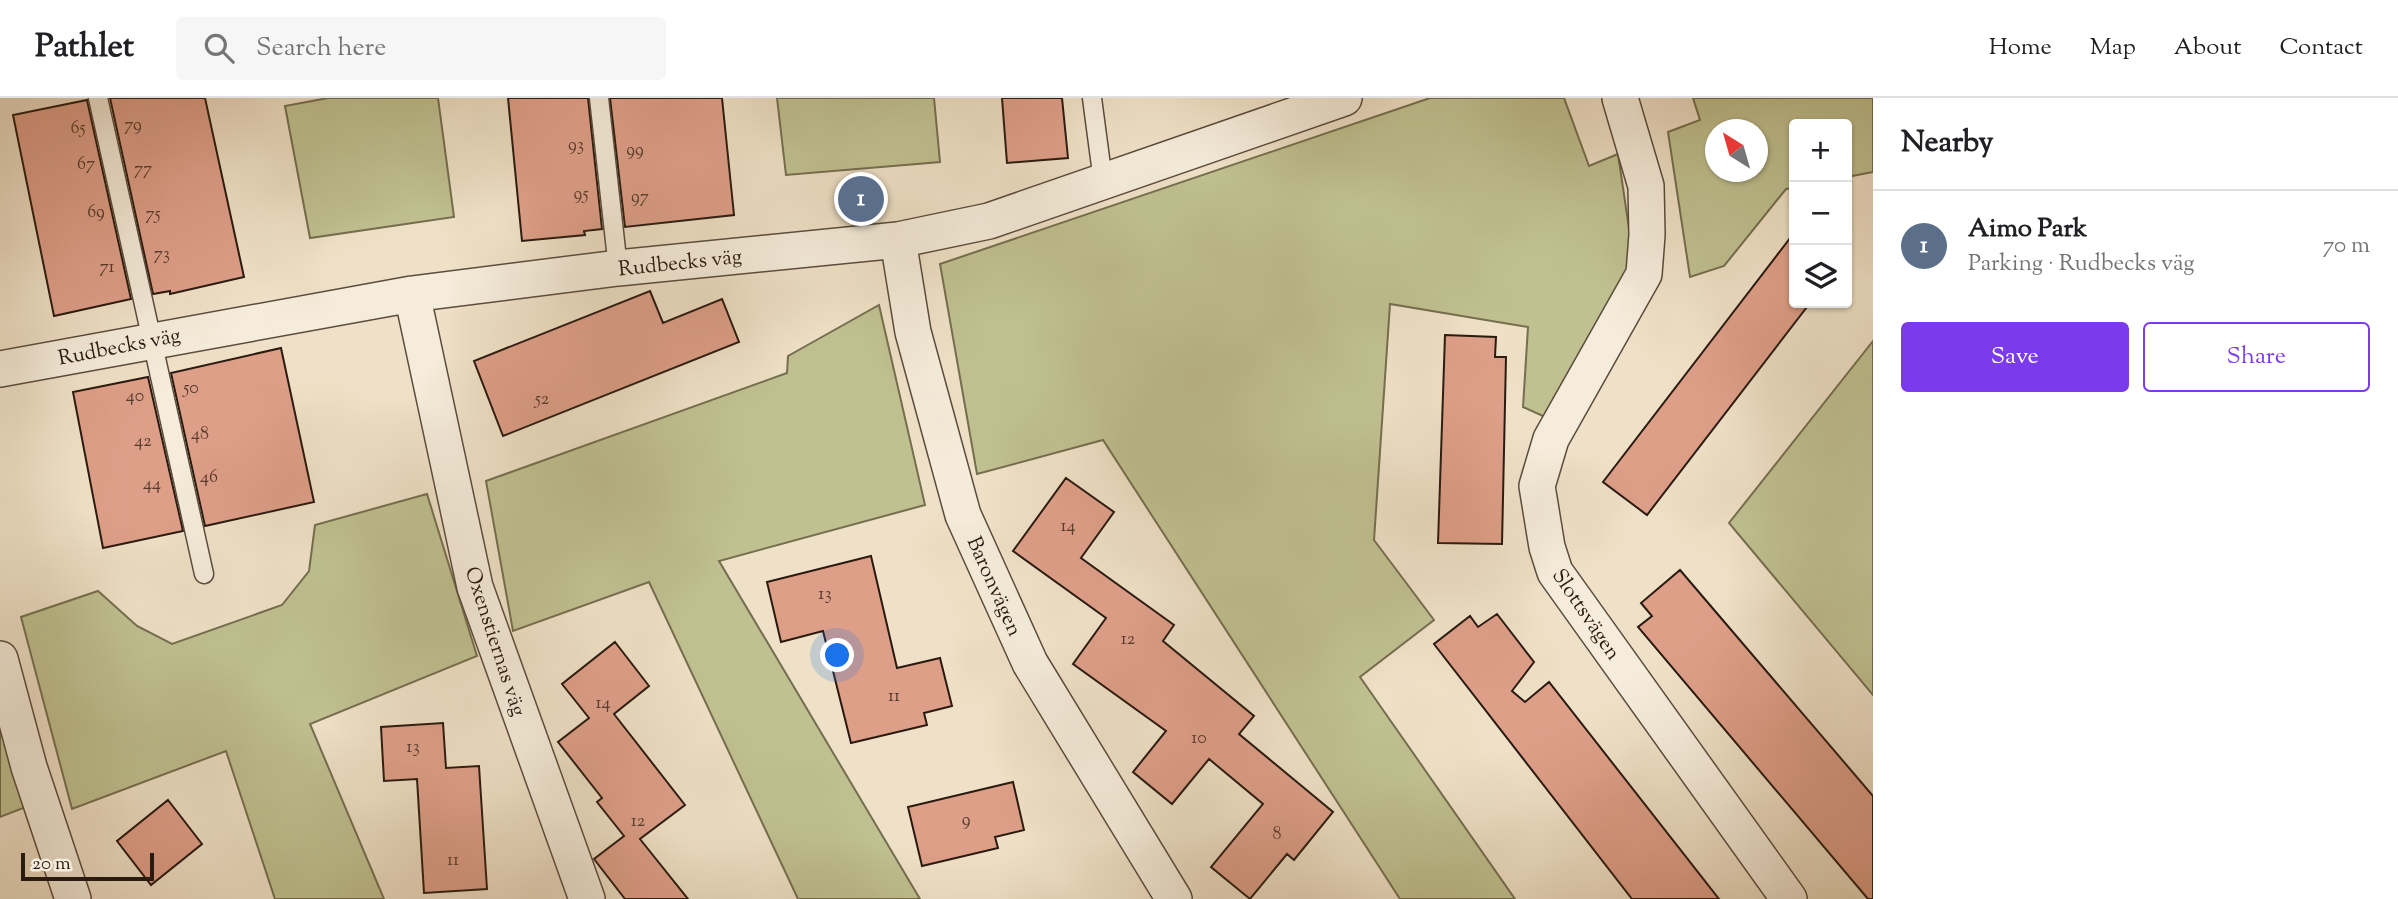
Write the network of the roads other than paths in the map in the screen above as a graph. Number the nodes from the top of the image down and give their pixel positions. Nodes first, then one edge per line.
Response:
1 (98, 98) edge
2 (599, 98) edge
3 (1092, 98) edge
4 (1344, 98) edge
5 (1620, 98) edge
6 (1104, 181) junction
7 (898, 240) junction
8 (618, 268) junction
9 (412, 294) junction
10 (152, 340) junction
11 (0, 369) edge
12 (204, 574) dead end
13 (0, 659) edge
14 (73, 899) edge
15 (587, 899) edge
16 (1174, 899) edge
17 (1789, 899) edge

1 - 10 lane
2 - 8 lane
3 - 6 lane
4 - 6 street, Rudbecks väg
5 - 17 street, Slottsvägen
6 - 7 street, Rudbecks väg
7 - 8 street, Rudbecks väg
7 - 16 street, Baronvägen
8 - 9 street, Rudbecks väg
9 - 10 street, Rudbecks väg
9 - 15 street, Oxenstiernas väg
10 - 11 street, Rudbecks väg
10 - 12 lane
13 - 14 street

